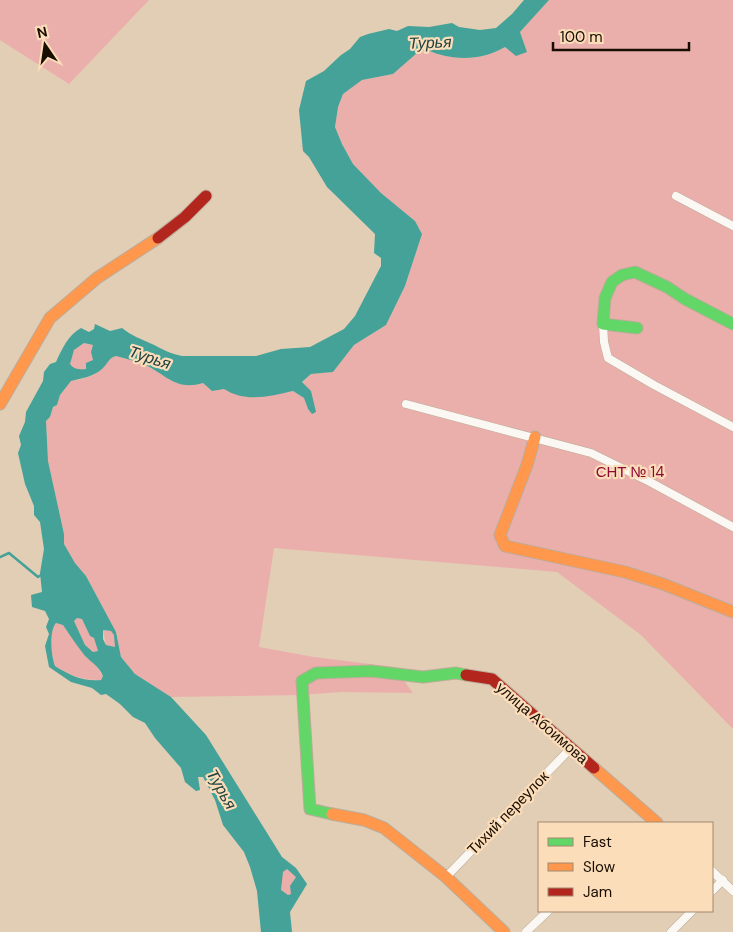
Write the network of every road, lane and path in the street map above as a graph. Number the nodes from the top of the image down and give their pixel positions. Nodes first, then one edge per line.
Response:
1 (206, 196) dead end
2 (676, 196) dead end
3 (733, 226) edge
4 (603, 324) junction
5 (733, 324) edge
6 (637, 328) dead end
7 (0, 404) edge
8 (406, 404) dead end
9 (733, 426) edge
10 (536, 437) junction
11 (733, 528) edge
12 (733, 612) edge
13 (571, 748) junction
14 (656, 822) edge
15 (713, 872) edge
16 (446, 878) junction
17 (723, 880) junction
18 (713, 890) edge
19 (733, 891) edge
20 (547, 912) edge
21 (691, 912) edge
22 (504, 932) edge
23 (526, 932) edge
24 (671, 932) edge

1 - 7 street
2 - 3 street
4 - 5 street
4 - 6 street
4 - 9 street
8 - 10 street
10 - 11 street
10 - 12 street
13 - 14 street, улица Абоимова
13 - 16 street, Тихий переулок
13 - 16 street, улица Абоимова
15 - 17 street
16 - 22 street
17 - 18 street
17 - 19 street
20 - 23 street
21 - 24 street

